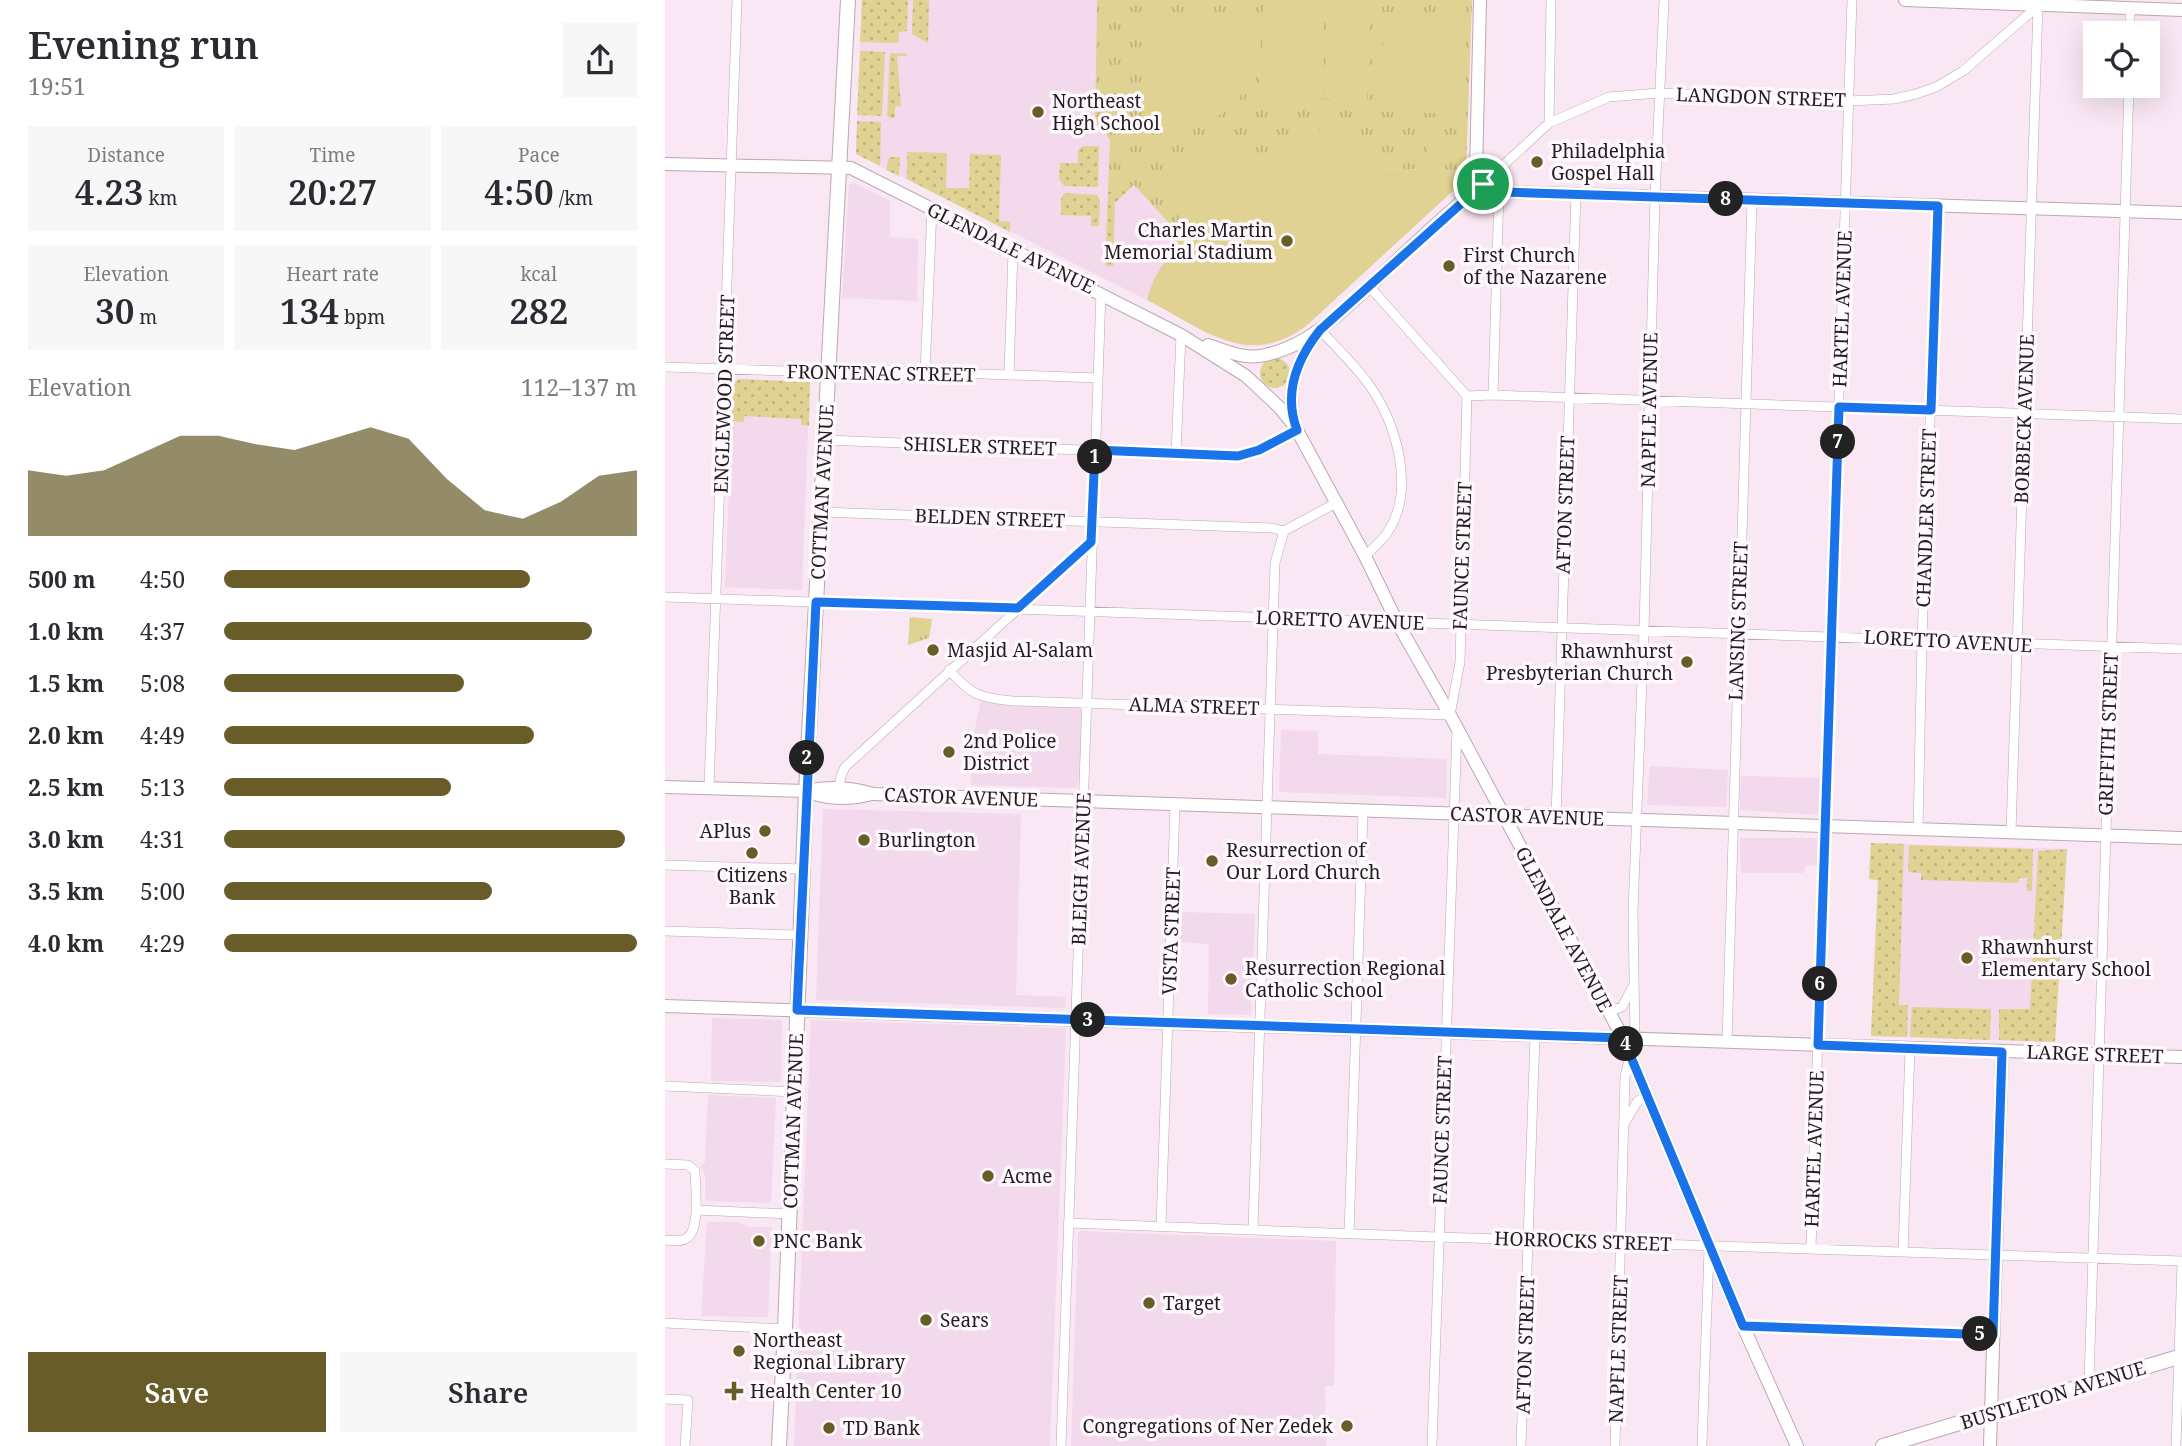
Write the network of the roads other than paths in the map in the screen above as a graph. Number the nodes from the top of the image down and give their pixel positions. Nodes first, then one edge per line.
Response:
1 (737, 0) edge
2 (848, 0) edge
3 (1480, 0) edge
4 (1551, 0) edge
5 (1664, 0) edge
6 (1852, 0) edge
7 (1905, 0) edge
8 (2038, 6) junction
9 (2130, 10) junction
10 (2182, 10) edge
11 (2130, 21) edge
12 (1659, 93) junction
13 (2129, 98) edge
14 (1849, 101) junction
15 (1549, 123) junction
16 (665, 164) edge
17 (731, 165) junction
18 (839, 167) junction
19 (1483, 184) junction
20 (1499, 191) junction
21 (1576, 193) junction
22 (1655, 196) junction
23 (1752, 200) junction
24 (1846, 202) junction
25 (1938, 206) junction
26 (932, 209) junction
27 (2031, 209) junction
28 (2126, 212) junction
29 (2182, 214) edge
30 (1013, 251) junction
31 (1369, 286) junction
32 (1101, 293) junction
33 (1320, 330) junction
34 (1181, 335) junction
35 (1267, 355) junction
36 (665, 367) edge
37 (725, 369) junction
38 (828, 370) junction
39 (925, 372) junction
40 (1009, 375) junction
41 (1098, 378) junction
42 (1294, 378) junction
43 (1260, 388) junction
44 (1493, 395) junction
45 (1467, 396) junction
46 (1569, 399) junction
47 (1650, 401) junction
48 (1747, 405) junction
49 (1839, 407) junction
50 (1931, 410) junction
51 (2024, 413) junction
52 (2119, 417) junction
53 (2182, 419) edge
54 (1297, 430) junction
55 (825, 440) junction
56 (1095, 450) junction
57 (1176, 453) junction
58 (1336, 503) junction
59 (821, 512) junction
60 (1091, 522) junction
61 (1284, 531) junction
62 (1091, 542) junction
63 (1365, 556) junction
64 (665, 597) edge
65 (717, 599) junction
66 (816, 602) junction
67 (1018, 608) junction
68 (1089, 611) junction
69 (1275, 617) junction
70 (1398, 624) junction
71 (1460, 624) junction
72 (1561, 627) junction
73 (1644, 629) junction
74 (1737, 634) junction
75 (1830, 636) junction
76 (1922, 639) junction
77 (2017, 644) junction
78 (2111, 648) junction
79 (2182, 649) edge
80 (949, 670) junction
81 (1086, 703) junction
82 (1271, 709) junction
83 (1450, 715) junction
84 (1457, 730) junction
85 (665, 786) edge
86 (709, 788) junction
87 (839, 788) junction
88 (806, 791) junction
89 (873, 794) junction
90 (1083, 801) junction
91 (1175, 804) junction
92 (1268, 807) junction
93 (1363, 811) junction
94 (1454, 814) junction
95 (1503, 816) junction
96 (1556, 817) junction
97 (1636, 819) junction
98 (1733, 823) junction
99 (1826, 826) junction
100 (1918, 829) junction
101 (2011, 832) junction
102 (2105, 835) junction
103 (2182, 838) edge
104 (665, 865) edge
105 (802, 869) junction
106 (665, 931) edge
107 (799, 935) junction
108 (1633, 987) junction
109 (665, 1006) edge
110 (797, 1010) junction
111 (1609, 1011) junction
112 (1076, 1020) junction
113 (1168, 1023) junction
114 (1259, 1026) junction
115 (1355, 1030) junction
116 (1445, 1031) junction
117 (1535, 1035) junction
118 (1629, 1038) junction
119 (1727, 1041) junction
120 (1818, 1045) junction
121 (1909, 1049) junction
122 (2002, 1052) junction
123 (1630, 1054) junction
124 (2098, 1054) junction
125 (2182, 1057) edge
126 (665, 1086) edge
127 (795, 1092) junction
128 (1647, 1094) junction
129 (1623, 1125) junction
130 (665, 1164) edge
131 (696, 1210) junction
132 (789, 1214) junction
133 (1068, 1223) junction
134 (1161, 1226) junction
135 (1253, 1229) junction
136 (1349, 1233) junction
137 (1438, 1237) junction
138 (1528, 1239) junction
139 (665, 1240) edge
140 (1622, 1243) junction
141 (1709, 1245) junction
142 (1811, 1248) junction
143 (1903, 1252) junction
144 (1997, 1255) junction
145 (2092, 1258) junction
146 (2182, 1262) edge
147 (665, 1323) edge
148 (1743, 1326) junction
149 (785, 1329) junction
150 (1993, 1335) junction
151 (2181, 1357) edge
152 (2089, 1383) junction
153 (665, 1399) edge
154 (1991, 1412) junction
155 (685, 1446) edge
156 (779, 1446) edge
157 (1061, 1446) edge
158 (1431, 1446) edge
159 (1521, 1446) edge
160 (1615, 1446) edge
161 (1702, 1446) edge
162 (1797, 1446) edge
163 (1884, 1446) edge
164 (1990, 1446) edge
165 (2176, 1446) edge

1 - 17 street, ENGLEWOOD STREET
2 - 18 main road, COTTMAN AVENUE
3 - 19 street
4 - 15 street
5 - 12 street, NAPFLE AVENUE
6 - 14 street, HARTEL AVENUE
7 - 8 street
8 - 9 street
8 - 14 street, LANGDON STREET
8 - 27 street, BORBECK AVENUE
9 - 10 street
9 - 11 street
12 - 14 street, LANGDON STREET
12 - 15 street, LANGDON STREET
12 - 22 street, NAPFLE AVENUE
13 - 28 street, GRIFFITH STREET
14 - 24 street, HARTEL AVENUE
15 - 19 street, LANGDON STREET
16 - 17 street, GLENDALE AVENUE
17 - 18 street, GLENDALE AVENUE
17 - 37 street, ENGLEWOOD STREET
18 - 26 street, GLENDALE AVENUE
18 - 38 main road, COTTMAN AVENUE
19 - 20 street
19 - 31 street
20 - 21 street
20 - 44 street
21 - 22 street
21 - 46 street, AFTON STREET
22 - 23 street
22 - 47 street, NAPFLE AVENUE
23 - 24 street
23 - 48 street, LANSING STREET
24 - 25 street
24 - 49 street, HARTEL AVENUE
25 - 27 street
25 - 50 street, CHANDLER STREET
26 - 30 street, GLENDALE AVENUE
26 - 39 street
27 - 28 street
27 - 51 street, BORBECK AVENUE
28 - 29 street
28 - 52 street, GRIFFITH STREET
30 - 32 street, GLENDALE AVENUE
30 - 40 street
31 - 33 street
31 - 45 street
32 - 34 street, GLENDALE AVENUE
32 - 41 street, BLEIGH AVENUE
33 - 35 street
33 - 42 street
33 - 63 street
34 - 35 street, GLENDALE AVENUE
34 - 43 street, GLENDALE AVENUE
34 - 57 street
35 - 42 street
35 - 43 street
36 - 37 street, FRONTENAC STREET
37 - 38 street, FRONTENAC STREET
37 - 65 street, ENGLEWOOD STREET
38 - 39 street, FRONTENAC STREET
38 - 55 main road, COTTMAN AVENUE
39 - 40 street, FRONTENAC STREET
40 - 41 street, FRONTENAC STREET
41 - 56 street, BLEIGH AVENUE
42 - 43 street
42 - 54 street, GLENDALE AVENUE
43 - 54 street, GLENDALE AVENUE
44 - 45 street
44 - 46 street
45 - 71 street, FAUNCE STREET
46 - 47 street
46 - 72 street, AFTON STREET
47 - 48 street
47 - 73 street, NAPFLE AVENUE
48 - 49 street
48 - 74 street, LANSING STREET
49 - 50 street
49 - 75 street, HARTEL AVENUE
50 - 51 street
50 - 76 street, CHANDLER STREET
51 - 52 street
51 - 77 street, BORBECK AVENUE
52 - 53 street
52 - 78 street, GRIFFITH STREET
54 - 57 street, SHISLER STREET
54 - 58 street, GLENDALE AVENUE
55 - 56 street, SHISLER STREET
55 - 59 main road, COTTMAN AVENUE
56 - 57 street, SHISLER STREET
56 - 60 street, BLEIGH AVENUE
58 - 61 street
58 - 63 street, GLENDALE AVENUE
59 - 60 street, BELDEN STREET
59 - 66 main road, COTTMAN AVENUE
60 - 61 street, BELDEN STREET
60 - 62 street, BLEIGH AVENUE
61 - 69 street
62 - 67 street
62 - 68 street, BLEIGH AVENUE
63 - 70 street, GLENDALE AVENUE
64 - 65 street, LORETTO AVENUE
65 - 66 street, LORETTO AVENUE
65 - 86 street, ENGLEWOOD STREET
66 - 67 street, LORETTO AVENUE
66 - 88 main road, COTTMAN AVENUE
67 - 68 street, LORETTO AVENUE
67 - 80 street
68 - 69 street, LORETTO AVENUE
68 - 81 street, BLEIGH AVENUE
69 - 70 street, LORETTO AVENUE
69 - 82 street
70 - 71 street, LORETTO AVENUE
70 - 83 street, GLENDALE AVENUE
71 - 72 street, LORETTO AVENUE
71 - 83 street, FAUNCE STREET
72 - 73 street, LORETTO AVENUE
72 - 96 street, AFTON STREET
73 - 74 street, LORETTO AVENUE
73 - 97 street, NAPFLE AVENUE
74 - 75 street, LORETTO AVENUE
74 - 98 street, LANSING STREET
75 - 76 street, LORETTO AVENUE
75 - 99 street, HARTEL AVENUE
76 - 77 street, LORETTO AVENUE
76 - 100 street, CHANDLER STREET
77 - 78 street, LORETTO AVENUE
77 - 101 street, BORBECK AVENUE
78 - 79 street, LORETTO AVENUE
78 - 102 street, GRIFFITH STREET
80 - 81 street, ALMA STREET
80 - 87 street
81 - 82 street, ALMA STREET
81 - 90 street, BLEIGH AVENUE
82 - 83 street, ALMA STREET
82 - 92 street
83 - 84 street, GLENDALE AVENUE
84 - 94 street, FAUNCE STREET
84 - 95 street, GLENDALE AVENUE
85 - 86 street, CASTOR AVENUE
86 - 88 street, CASTOR AVENUE
87 - 88 street, CASTOR AVENUE
87 - 89 street, CASTOR AVENUE
88 - 89 street, CASTOR AVENUE
88 - 105 main road, COTTMAN AVENUE
89 - 90 street, CASTOR AVENUE
90 - 91 street, CASTOR AVENUE
90 - 112 street, BLEIGH AVENUE
91 - 92 street, CASTOR AVENUE
91 - 113 street, VISTA STREET
92 - 93 street, CASTOR AVENUE
92 - 114 street
93 - 94 street, CASTOR AVENUE
93 - 115 street
94 - 95 street, CASTOR AVENUE
94 - 116 street, FAUNCE STREET
95 - 96 street, CASTOR AVENUE
95 - 111 street, GLENDALE AVENUE
96 - 97 street, CASTOR AVENUE
97 - 98 street, CASTOR AVENUE
97 - 108 street
98 - 99 street, CASTOR AVENUE
98 - 119 street, LANSING STREET
99 - 100 street, CASTOR AVENUE
99 - 120 street, HARTEL AVENUE
100 - 101 street, CASTOR AVENUE
101 - 102 street, CASTOR AVENUE
102 - 103 street, CASTOR AVENUE
102 - 124 street, GRIFFITH STREET
104 - 105 street
105 - 107 main road, COTTMAN AVENUE
106 - 107 street
107 - 110 main road, COTTMAN AVENUE
108 - 111 street
108 - 118 street
109 - 110 street, LARGE STREET
110 - 112 street, LARGE STREET
110 - 127 main road, COTTMAN AVENUE
111 - 118 street, GLENDALE AVENUE
112 - 113 street, LARGE STREET
112 - 133 street, BLEIGH AVENUE
113 - 114 street, LARGE STREET
113 - 134 street, VISTA STREET
114 - 115 street, LARGE STREET
114 - 135 street
115 - 116 street, LARGE STREET
115 - 136 street
116 - 117 street, LARGE STREET
116 - 137 street, FAUNCE STREET
117 - 118 street, LARGE STREET
117 - 138 street, AFTON STREET
118 - 119 street, LARGE STREET
118 - 123 street, GLENDALE AVENUE
119 - 120 street, LARGE STREET
120 - 121 street, LARGE STREET
120 - 142 street, HARTEL AVENUE
121 - 122 street, LARGE STREET
121 - 143 street
122 - 124 street, LARGE STREET
122 - 144 street
123 - 128 street, GLENDALE AVENUE
123 - 129 street, NAPFLE STREET
124 - 125 street, LARGE STREET
124 - 145 street, GRIFFITH STREET
126 - 127 street
127 - 132 main road, COTTMAN AVENUE
128 - 129 street
128 - 141 street, GLENDALE AVENUE
129 - 140 street, NAPFLE STREET
130 - 131 street
131 - 132 street
131 - 139 street
132 - 149 main road, COTTMAN AVENUE
133 - 134 street, HORROCKS STREET
133 - 157 street, BLEIGH AVENUE
134 - 135 street, HORROCKS STREET
135 - 136 street, HORROCKS STREET
136 - 137 street, HORROCKS STREET
137 - 138 street, HORROCKS STREET
137 - 158 street, FAUNCE STREET
138 - 140 street, HORROCKS STREET
138 - 159 street, AFTON STREET
140 - 141 street, HORROCKS STREET
140 - 160 street, NAPFLE STREET
141 - 142 street, HORROCKS STREET
141 - 148 street, GLENDALE AVENUE
141 - 161 street
142 - 143 street, HORROCKS STREET
143 - 144 street, HORROCKS STREET
144 - 145 street, HORROCKS STREET
144 - 150 street
145 - 146 street, HORROCKS STREET
145 - 152 street, GRIFFITH STREET
146 - 151 street
147 - 149 street
148 - 150 street
148 - 162 street, GLENDALE AVENUE
149 - 156 main road, COTTMAN AVENUE
150 - 154 street
151 - 152 main road, BUSTLETON AVENUE
151 - 165 street
152 - 154 main road, BUSTLETON AVENUE
153 - 155 street
154 - 163 main road, BUSTLETON AVENUE
154 - 164 street

